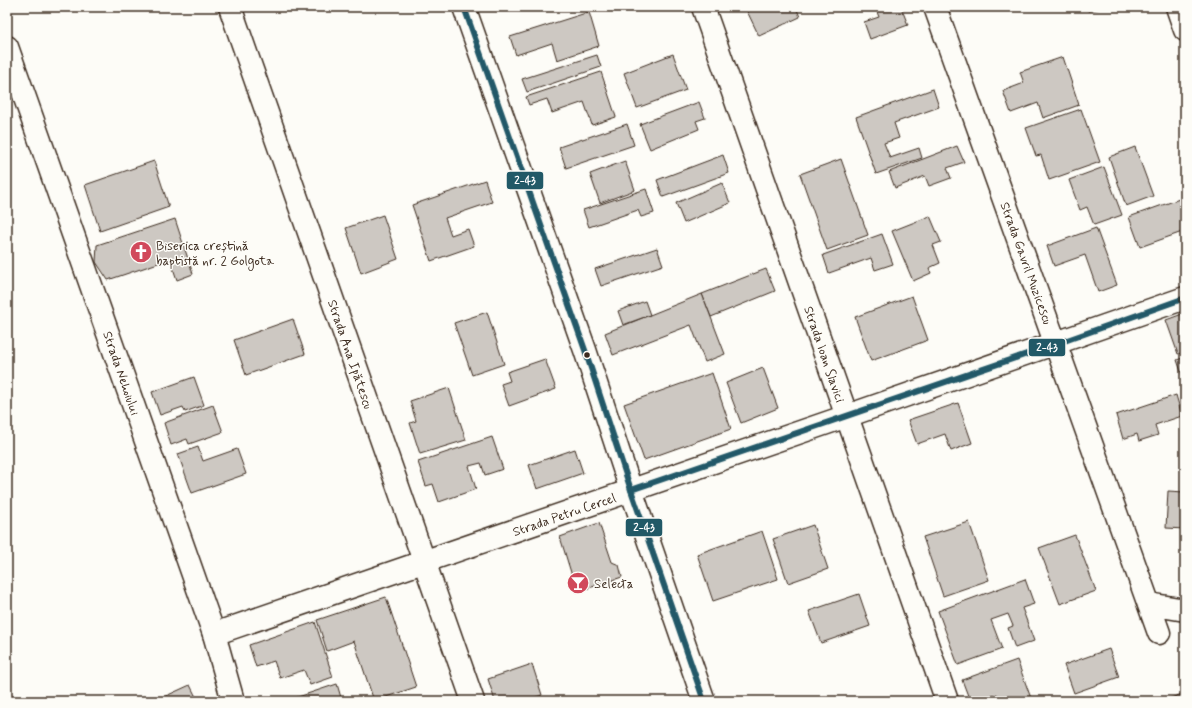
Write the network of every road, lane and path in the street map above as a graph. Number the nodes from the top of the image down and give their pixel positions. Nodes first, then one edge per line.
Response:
1 (230, 7) edge
2 (464, 7) edge
3 (702, 7) edge
4 (935, 7) edge
5 (1177, 7) edge
6 (1185, 30) edge
7 (7, 47) edge
8 (1185, 298) edge
9 (1056, 344) junction
10 (847, 416) junction
11 (631, 490) junction
12 (424, 562) junction
13 (1149, 604) junction
14 (1185, 610) edge
15 (1159, 633) dead end
16 (214, 634) junction
17 (233, 701) edge
18 (473, 701) edge
19 (704, 701) edge
20 (947, 701) edge

1 - 12 street, Strada Ana Ipătescu
2 - 11 street
3 - 10 street, Strada Ioan Slavici
4 - 9 street, Strada Gavril Muzicescu
5 - 6 street
7 - 16 street, Strada Nehoiului
8 - 9 street, Strada Petru Cercel
9 - 10 street, Strada Petru Cercel
9 - 13 street, Strada Gavril Muzicescu
10 - 11 street, Strada Petru Cercel
10 - 20 street, Strada Ioan Slavici
11 - 12 street, Strada Petru Cercel
11 - 19 street
12 - 16 street, Strada Petru Cercel
12 - 18 street, Strada Ana Ipătescu
13 - 14 street
13 - 15 street, Strada Gavril Muzicescu
16 - 17 street, Strada Nehoiului

